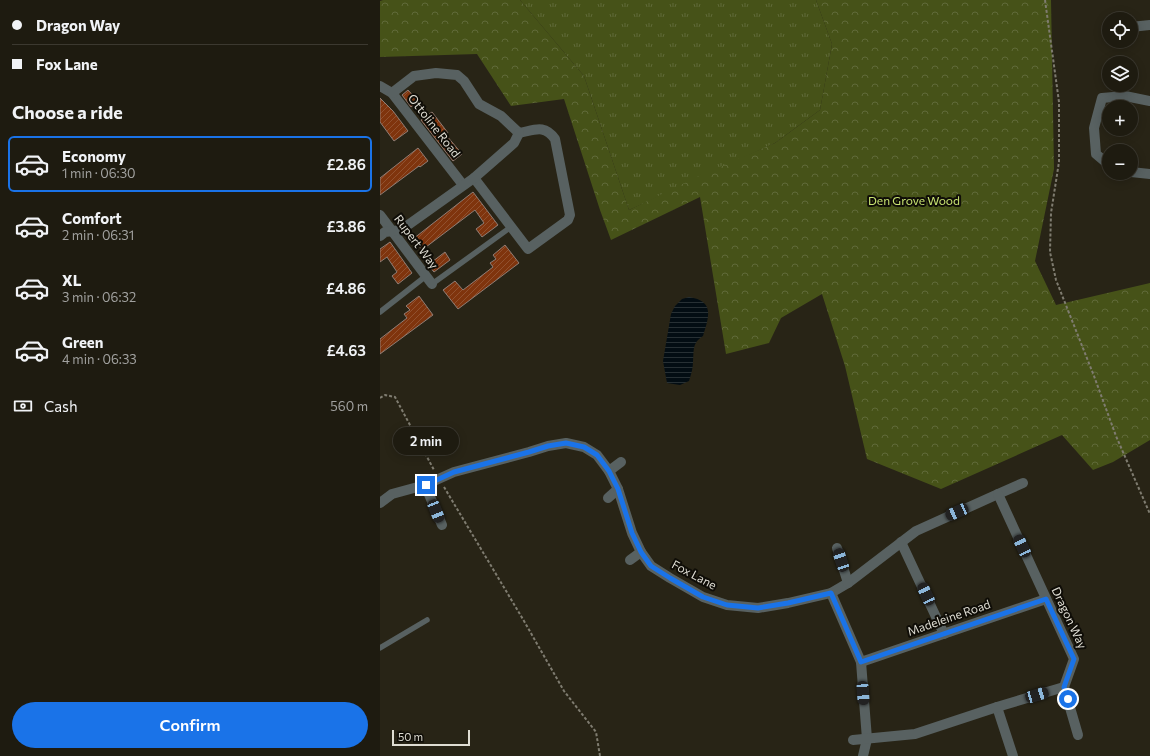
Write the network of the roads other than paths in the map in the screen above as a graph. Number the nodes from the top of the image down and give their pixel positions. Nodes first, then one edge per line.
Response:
1 (1150, 25) edge
2 (1138, 26) edge
3 (380, 86) edge
4 (392, 93) junction
5 (1150, 101) edge
6 (519, 133) junction
7 (1102, 159) edge
8 (1138, 173) edge
9 (1150, 174) edge
10 (474, 178) junction
11 (463, 185) junction
12 (380, 216) edge
13 (511, 227) junction
14 (392, 232) junction
15 (380, 236) edge
16 (426, 276) junction
17 (432, 284) joint
18 (380, 312) edge
19 (621, 462) dead end
20 (609, 471) junction
21 (1023, 483) dead end
22 (426, 485) junction
23 (618, 489) junction
24 (998, 494) junction
25 (608, 498) dead end
26 (380, 503) edge
27 (442, 525) dead end
28 (901, 542) junction
29 (837, 548) dead end
30 (641, 552) junction
31 (630, 560) dead end
32 (848, 583) junction
33 (831, 593) junction
34 (1046, 599) junction
35 (427, 620) dead end
36 (944, 634) junction
37 (380, 648) edge
38 (861, 662) junction
39 (1064, 687) junction
40 (997, 707) junction
41 (1078, 736) dead end
42 (867, 738) junction
43 (853, 740) dead end
44 (863, 756) edge
45 (1013, 756) edge

1 - 2 street
3 - 4 street, Ottoline Road
4 - 6 street
4 - 11 street, Ottoline Road
5 - 7 street
6 - 10 street
6 - 13 street
8 - 9 street
10 - 11 street
10 - 13 street
11 - 14 street
12 - 14 street, Rupert Way
13 - 17 lane
14 - 15 street
14 - 16 street, Rupert Way
16 - 17 street, Rupert Way
16 - 18 lane
19 - 20 street
20 - 22 street, Fox Lane
20 - 23 street, Fox Lane
21 - 24 street, Fox Lane
22 - 26 street, Fox Lane
22 - 27 street
23 - 25 street
23 - 30 street, Fox Lane
24 - 28 street, Fox Lane
24 - 34 street, Dragon Way
28 - 32 street, Fox Lane
28 - 36 street
29 - 32 street
30 - 31 street
30 - 33 street, Fox Lane
32 - 33 street, Fox Lane
33 - 38 street
34 - 36 street, Madeleine Road
34 - 39 street, Dragon Way
35 - 37 lane
36 - 38 street, Madeleine Road
38 - 42 street
39 - 40 street
39 - 41 street
40 - 42 street
40 - 45 street
42 - 43 street
42 - 44 street

